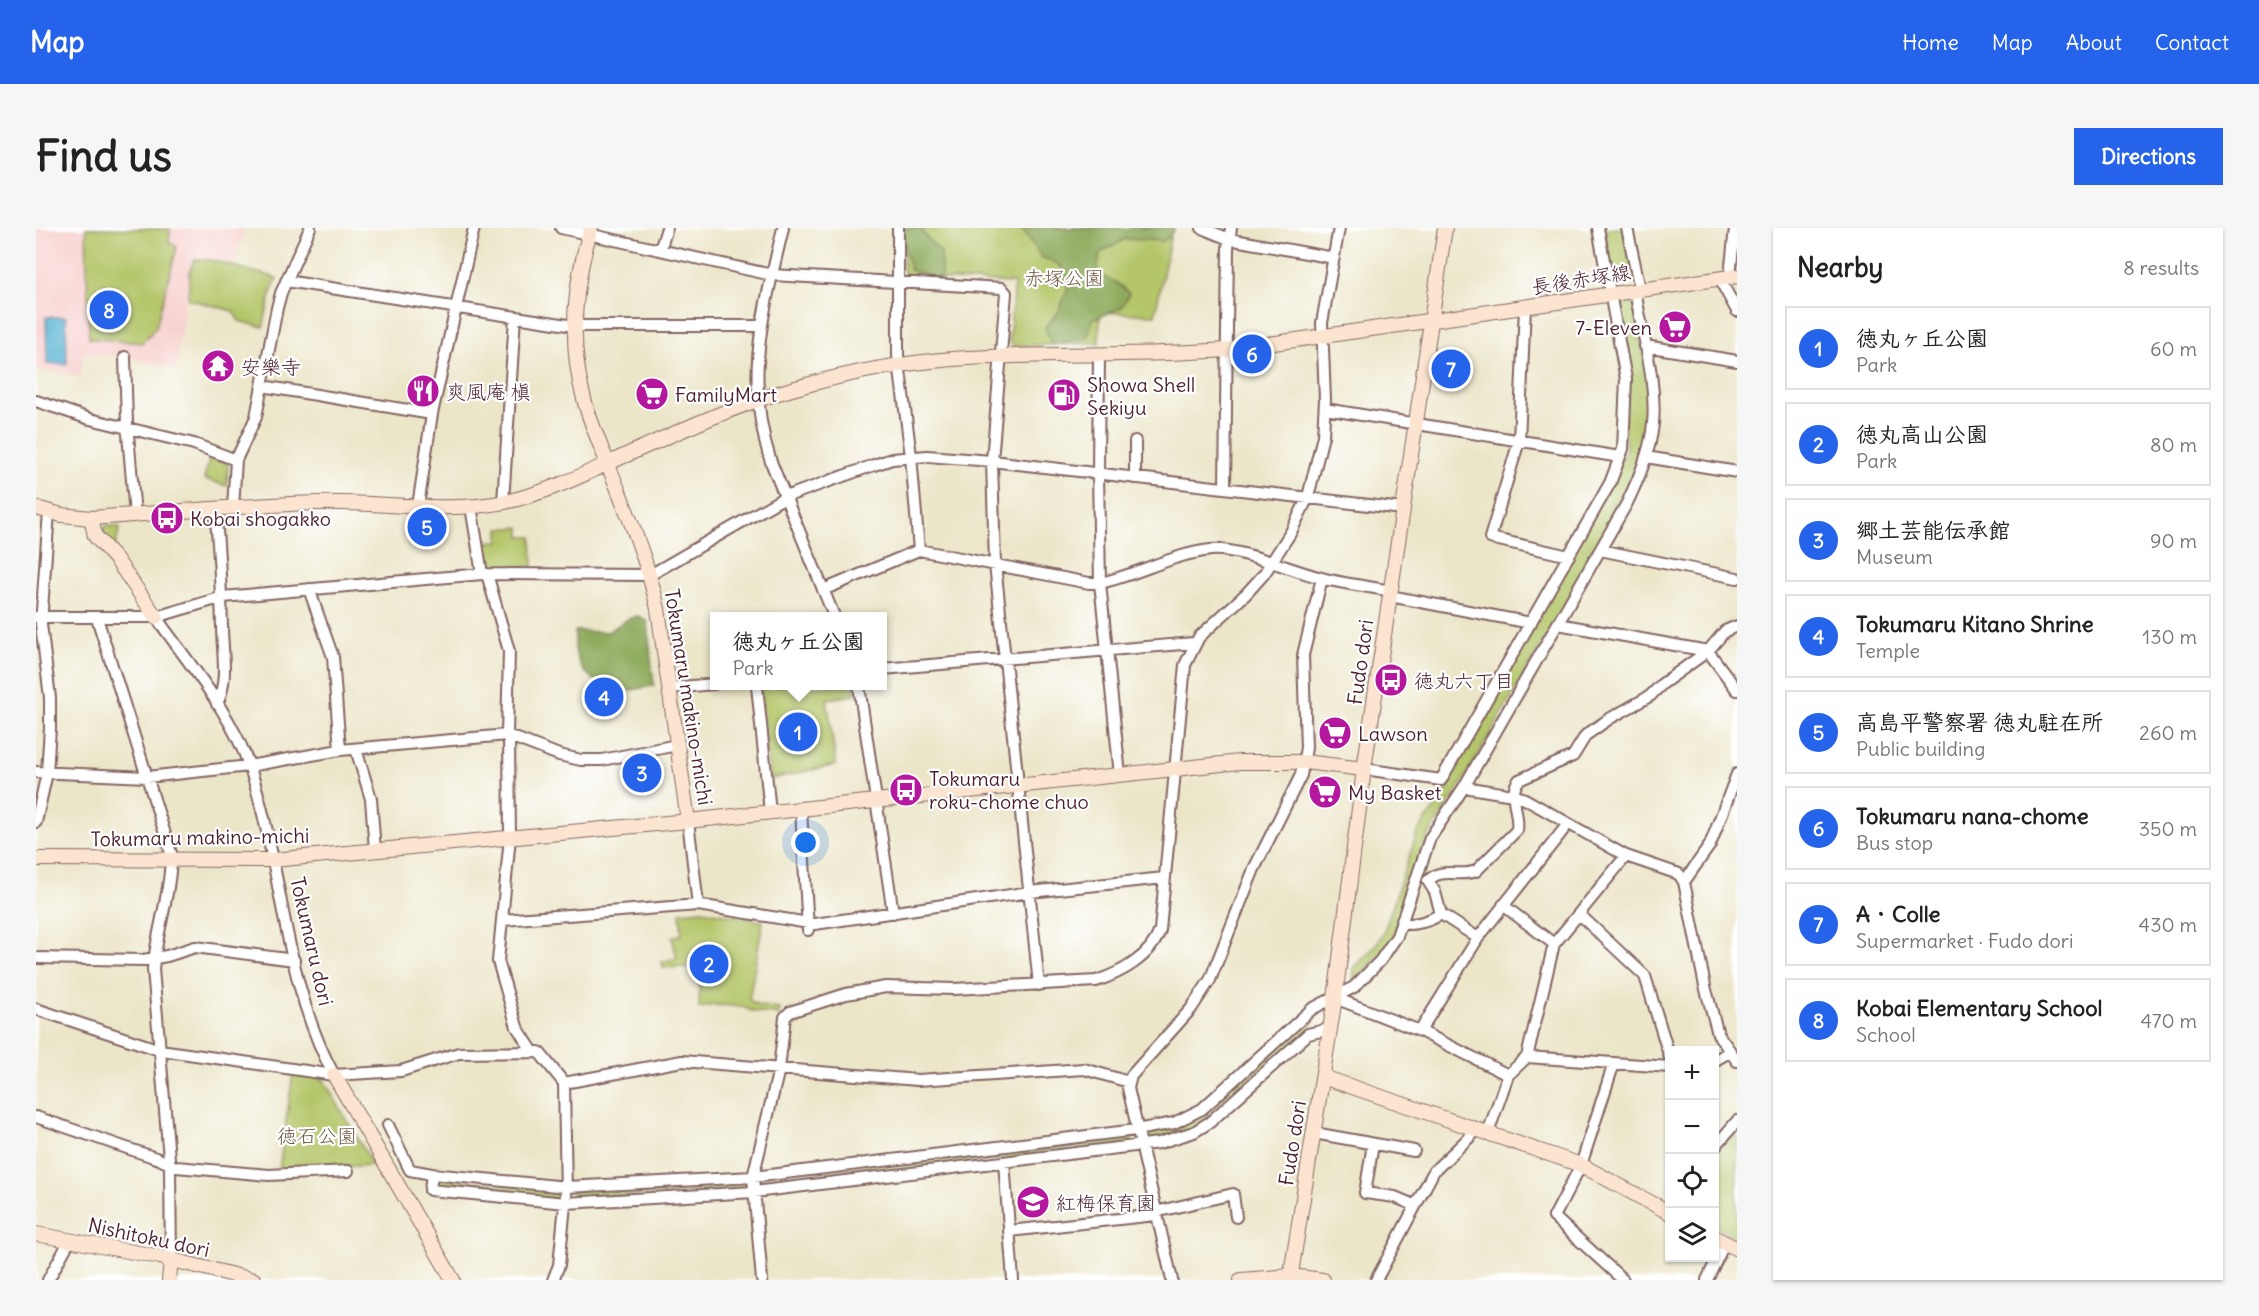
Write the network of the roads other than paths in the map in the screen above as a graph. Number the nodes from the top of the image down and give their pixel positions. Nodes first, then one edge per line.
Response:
1 (310, 228) edge
2 (474, 228) edge
3 (561, 228) edge
4 (667, 228) edge
5 (783, 228) edge
6 (898, 228) edge
7 (1202, 228) edge
8 (1339, 228) edge
9 (1445, 228) edge
10 (1598, 228) edge
11 (1628, 228) edge
12 (1735, 228) edge
13 (590, 231) edge
14 (1230, 233) edge
15 (660, 250) junction
16 (1334, 258) junction
17 (772, 275) junction
18 (1728, 276) edge
19 (286, 281) junction
20 (898, 282) junction
21 (1638, 290) junction
22 (1611, 294) junction
23 (456, 307) junction
24 (1525, 307) junction
25 (1737, 311) edge
26 (515, 316) junction
27 (1432, 321) junction
28 (574, 326) junction
29 (760, 326) junction
30 (1322, 336) junction
31 (1645, 346) junction
32 (1227, 350) junction
33 (1099, 354) junction
34 (125, 357) dead end
35 (1001, 357) junction
36 (1737, 361) edge
37 (899, 365) junction
38 (262, 386) junction
39 (758, 400) junction
40 (36, 401) edge
41 (1325, 409) junction
42 (432, 414) junction
43 (1416, 424) junction
44 (128, 428) junction
45 (1135, 441) dead end
46 (1519, 441) junction
47 (911, 456) junction
48 (1620, 457) junction
49 (1646, 457) junction
50 (236, 460) junction
51 (992, 461) junction
52 (608, 463) junction
53 (1737, 472) edge
54 (1098, 474) junction
55 (1135, 478) junction
56 (1225, 487) junction
57 (785, 497) junction
58 (1308, 497) junction
59 (503, 502) junction
60 (418, 506) junction
61 (471, 506) junction
62 (232, 508) junction
63 (215, 509) junction
64 (1403, 509) junction
65 (42, 510) edge
66 (135, 515) junction
67 (91, 518) junction
68 (919, 550) junction
69 (1600, 550) junction
70 (1569, 556) junction
71 (995, 564) junction
72 (1271, 564) junction
73 (484, 574) junction
74 (650, 575) junction
75 (1322, 578) junction
76 (1737, 578) edge
77 (1100, 583) junction
78 (309, 589) junction
79 (823, 590) junction
80 (1390, 593) junction
81 (223, 597) junction
82 (832, 612) edge
83 (39, 617) edge
84 (156, 617) junction
85 (97, 618) junction
86 (1530, 623) junction
87 (1558, 624) junction
88 (1737, 626) edge
89 (1194, 643) junction
90 (1107, 649) junction
91 (1708, 651) junction
92 (1005, 659) junction
93 (887, 669) edge
94 (710, 684) edge
95 (670, 688) junction
96 (757, 690) edge
97 (860, 690) edge
98 (1737, 690) edge
99 (217, 704) junction
100 (508, 735) junction
101 (677, 745) junction
102 (340, 750) junction
103 (356, 750) junction
104 (1304, 762) junction
105 (249, 766) junction
106 (1175, 768) junction
107 (1364, 769) junction
108 (41, 773) edge
109 (1737, 774) edge
110 (1120, 775) junction
111 (147, 777) junction
112 (1018, 786) junction
113 (1464, 787) junction
114 (1513, 795) junction
115 (876, 801) junction
116 (801, 809) junction
117 (770, 812) junction
118 (688, 821) junction
119 (36, 822) edge
120 (1568, 824) junction
121 (510, 837) junction
122 (375, 849) junction
123 (1626, 856) junction
124 (36, 859) edge
125 (171, 859) junction
126 (273, 860) junction
127 (1417, 877) junction
128 (1164, 878) junction
129 (1428, 881) junction
130 (1684, 882) junction
131 (1030, 892) junction
132 (698, 905) junction
133 (1503, 905) junction
134 (893, 913) junction
135 (1440, 914) junction
136 (1579, 914) junction
137 (503, 920) junction
138 (1402, 923) junction
139 (808, 927) junction
140 (1478, 938) junction
141 (1554, 944) junction
142 (36, 958) edge
143 (154, 958) junction
144 (294, 960) junction
145 (1039, 985) junction
146 (1335, 998) junction
147 (36, 1009) edge
148 (1330, 1029) junction
149 (1420, 1031) junction
150 (1666, 1046) edge
151 (160, 1050) junction
152 (533, 1052) junction
153 (1729, 1052) junction
154 (1527, 1057) junction
155 (1719, 1058) edge
156 (1737, 1061) edge
157 (1614, 1063) junction
158 (1665, 1067) edge
159 (779, 1069) junction
160 (334, 1075) junction
161 (1508, 1075) junction
162 (1323, 1077) junction
163 (1129, 1082) junction
164 (564, 1083) junction
165 (36, 1117) edge
166 (1737, 1121) edge
167 (388, 1125) dead end
168 (1136, 1131) junction
169 (1483, 1131) junction
170 (1314, 1133) junction
171 (1719, 1142) edge
172 (1373, 1144) junction
173 (1140, 1146) junction
174 (1414, 1151) dead end
175 (1004, 1162) junction
176 (169, 1164) junction
177 (1581, 1165) junction
178 (348, 1171) dead end
179 (432, 1174) junction
180 (753, 1177) junction
181 (567, 1187) junction
182 (754, 1192) junction
183 (566, 1203) junction
184 (1414, 1205) junction
185 (1665, 1206) edge
186 (1156, 1213) junction
187 (1236, 1217) dead end
188 (1009, 1231) junction
189 (36, 1234) edge
190 (70, 1240) junction
191 (1725, 1243) edge
192 (171, 1260) junction
193 (1290, 1278) edge
194 (48, 1280) edge
195 (169, 1280) edge
196 (254, 1280) edge
197 (453, 1280) edge
198 (553, 1280) edge
199 (762, 1280) edge
200 (1013, 1280) edge
201 (1172, 1280) edge
202 (1241, 1280) edge
203 (1323, 1280) edge
204 (1376, 1280) edge
205 (1623, 1280) edge
206 (1707, 1280) edge

1 - 19 street
2 - 23 street
3 - 13 street
4 - 15 street
5 - 17 street
6 - 20 street
7 - 14 street
8 - 16 street
9 - 27 street, Fudo dori
10 - 22 street
11 - 21 street
12 - 18 street
13 - 15 street
13 - 28 street, Tokumaru makino-michi
14 - 16 street
14 - 32 street
15 - 17 street
16 - 30 street
17 - 20 street
17 - 29 street
18 - 21 street, 長後赤塚線
18 - 25 street
19 - 23 street
19 - 38 street
20 - 35 street
20 - 37 street
21 - 22 street, 長後赤塚線
21 - 31 street
22 - 24 street, 長後赤塚線
22 - 48 street
23 - 26 street
23 - 42 street
24 - 27 street, 長後赤塚線
24 - 46 street
26 - 28 street
26 - 59 street
27 - 30 street, 長後赤塚線
27 - 43 street, Fudo dori
28 - 29 street
28 - 52 street, Tokumaru makino-michi
29 - 39 street
30 - 32 street, 長後赤塚線
30 - 41 street
31 - 36 street
31 - 49 street
32 - 33 street, 長後赤塚線
32 - 56 street
33 - 35 street, 長後赤塚線
33 - 54 street
34 - 44 street
35 - 37 street, 長後赤塚線
35 - 51 street
37 - 39 street, 長後赤塚線
37 - 47 street
38 - 42 street
38 - 50 street
39 - 52 street, 長後赤塚線
39 - 57 street
40 - 44 street
41 - 43 street
41 - 58 street
42 - 60 street
43 - 46 street
43 - 64 street, Fudo dori
44 - 50 street
44 - 66 street
45 - 55 street
46 - 48 street
46 - 70 street
47 - 51 street
47 - 57 street
47 - 68 street
48 - 70 street
49 - 53 street
49 - 69 street
50 - 62 street
51 - 54 street
51 - 71 street
52 - 59 street, 長後赤塚線
52 - 74 street, Tokumaru makino-michi
54 - 55 street
54 - 77 street
55 - 56 street
56 - 58 street
57 - 74 street
57 - 79 street
58 - 64 street
58 - 72 street
59 - 61 street, 長後赤塚線
60 - 61 street, 長後赤塚線
60 - 62 street, 長後赤塚線
61 - 73 street
62 - 63 street, 長後赤塚線
63 - 66 street, 長後赤塚線
63 - 81 street
64 - 80 street, Fudo dori
65 - 67 street, 長後赤塚線
65 - 83 street
66 - 67 street, 長後赤塚線
67 - 84 street, Tokumaru dori
68 - 71 street
68 - 79 street
69 - 76 street
69 - 87 street
70 - 86 street
71 - 77 street
71 - 92 street
72 - 75 street
72 - 77 street
72 - 89 street
73 - 74 street
73 - 78 street
73 - 100 street
74 - 95 street, Tokumaru makino-michi
75 - 80 street
75 - 104 street
77 - 90 street
78 - 81 street
78 - 102 street
79 - 82 street
80 - 86 street
80 - 107 street, Fudo dori
81 - 84 street
81 - 99 street
83 - 85 street
83 - 108 street
84 - 85 street
84 - 99 street, Tokumaru dori
85 - 111 street
86 - 107 street
87 - 91 street
87 - 113 street
88 - 91 street
89 - 90 street
89 - 106 street
90 - 92 street
90 - 110 street
91 - 98 street
91 - 114 street
92 - 93 street
92 - 112 street
94 - 95 street
95 - 101 street, Tokumaru makino-michi
96 - 117 street
97 - 115 street
99 - 105 street, Tokumaru dori
100 - 101 street
100 - 103 street
100 - 121 street
101 - 118 street, Tokumaru makino-michi
102 - 103 street
102 - 105 street
103 - 122 street
104 - 106 street
104 - 107 street
104 - 163 street
105 - 111 street
105 - 126 street, Tokumaru dori
106 - 110 street
106 - 128 street
107 - 146 street, Fudo dori
108 - 111 street
108 - 119 street
109 - 130 street
110 - 112 street
111 - 125 street
112 - 115 street
112 - 131 street
113 - 114 street
113 - 127 street
114 - 120 street
114 - 129 street
115 - 116 street
115 - 134 street
116 - 117 street
116 - 139 street
117 - 118 street
118 - 121 street, Tokumaru makino-michi
118 - 132 street
120 - 123 street
120 - 133 street
121 - 122 street, Tokumaru makino-michi
121 - 137 street
122 - 126 street, Tokumaru makino-michi
123 - 130 street
123 - 136 street
124 - 125 street, Tokumaru makino-michi
125 - 126 street, Tokumaru makino-michi
125 - 143 street
126 - 144 street, Tokumaru dori
127 - 129 street
127 - 138 street
128 - 131 street
128 - 145 street
129 - 135 street
130 - 153 street
131 - 134 street
131 - 145 street
132 - 137 street
132 - 139 street
133 - 140 street
133 - 141 street
134 - 139 street
135 - 138 street
135 - 140 street
136 - 141 street
136 - 150 street
137 - 152 street
138 - 146 street
140 - 149 street
141 - 154 street
142 - 143 street
143 - 144 street
143 - 151 street
144 - 160 street, Tokumaru dori
145 - 159 street
146 - 148 street, Fudo dori
146 - 149 street
146 - 168 street
147 - 151 street
148 - 162 street, Fudo dori
148 - 173 street
149 - 161 street
151 - 160 street
151 - 176 street
152 - 160 street
152 - 164 street
153 - 155 street
153 - 156 street
154 - 157 street
154 - 161 street
157 - 158 street
157 - 177 street
159 - 163 street
159 - 164 street
159 - 180 street
160 - 197 street, Tokumaru dori
161 - 169 street
162 - 169 street
162 - 170 street, Fudo dori
163 - 168 street
164 - 181 street
165 - 176 street
166 - 171 street
167 - 179 street
168 - 173 street
168 - 180 street
169 - 177 street
169 - 184 street
170 - 172 street
170 - 193 street, Fudo dori
172 - 174 street
172 - 184 street
173 - 175 street
173 - 186 street
175 - 182 street
175 - 188 street
176 - 178 street
176 - 192 street
177 - 185 street
177 - 205 street
179 - 181 street
179 - 183 street
180 - 181 street
180 - 182 street
181 - 183 street
182 - 183 street
182 - 199 street
183 - 198 street
184 - 204 street
186 - 187 street
186 - 188 street
186 - 201 street
188 - 200 street
189 - 190 street, Nishitoku dori
190 - 192 street, Nishitoku dori
190 - 194 street
191 - 206 street
192 - 195 street
192 - 196 street, Nishitoku dori
193 - 202 street
193 - 203 street

